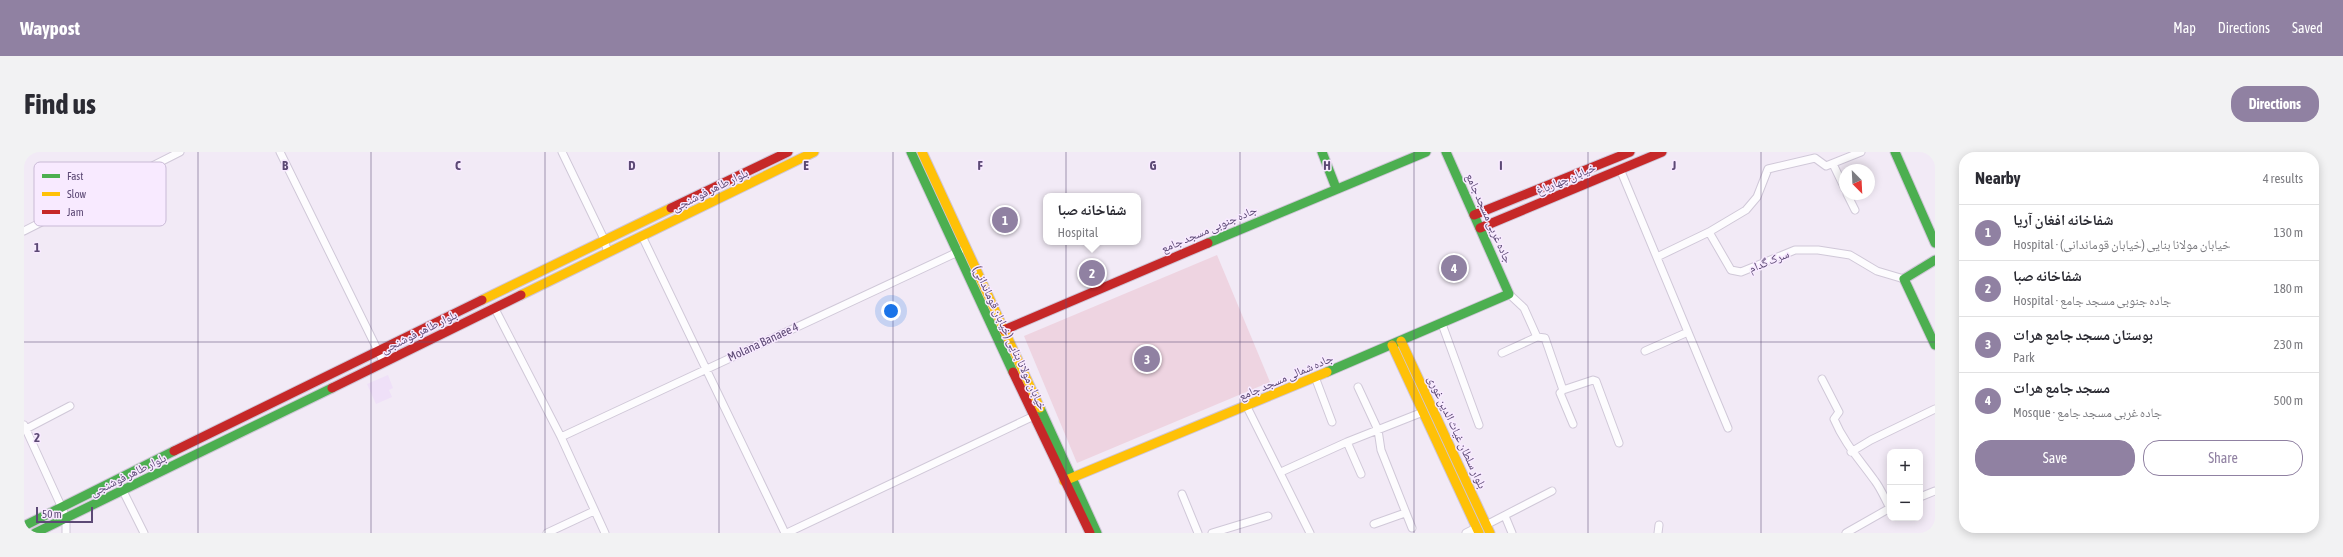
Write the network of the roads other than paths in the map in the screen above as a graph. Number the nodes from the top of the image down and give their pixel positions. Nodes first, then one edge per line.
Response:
1 (180, 152) edge
2 (280, 152) edge
3 (562, 152) edge
4 (788, 152) edge
5 (814, 152) edge
6 (911, 152) edge
7 (922, 152) edge
8 (1322, 152) edge
9 (1426, 152) edge
10 (1446, 152) edge
11 (1630, 152) edge
12 (1662, 152) edge
13 (1861, 152) edge
14 (1895, 152) edge
15 (160, 162) edge
16 (1833, 164) junction
17 (1620, 169) junction
18 (1839, 176) edge
19 (1336, 188) junction
20 (1850, 200) edge
21 (1855, 210) dead end
22 (1474, 216) junction
23 (34, 226) edge
24 (1480, 228) junction
25 (24, 231) edge
26 (1709, 232) junction
27 (642, 236) junction
28 (604, 239) junction
29 (1935, 244) edge
30 (966, 248) junction
31 (957, 252) junction
32 (608, 253) junction
33 (1657, 257) junction
34 (1935, 260) edge
35 (1904, 279) junction
36 (1509, 294) junction
37 (495, 309) junction
38 (1442, 324) junction
39 (1004, 330) junction
40 (1688, 332) junction
41 (1537, 337) junction
42 (1402, 341) junction
43 (1392, 345) junction
44 (1935, 345) edge
45 (377, 350) junction
46 (1645, 351) dead end
47 (1502, 353) dead end
48 (384, 362) junction
49 (706, 368) junction
50 (1315, 377) junction
51 (1822, 379) dead end
52 (1358, 387) dead end
53 (1562, 390) junction
54 (70, 406) dead end
55 (1247, 407) junction
56 (1935, 409) edge
57 (1423, 412) junction
58 (1043, 413) junction
59 (1033, 416) junction
60 (1332, 422) dead end
61 (1573, 424) dead end
62 (1478, 425) dead end
63 (25, 427) edge
64 (1728, 428) dead end
65 (1378, 430) junction
66 (561, 436) junction
67 (1347, 442) junction
68 (1619, 443) dead end
69 (1851, 452) junction
70 (1281, 472) junction
71 (1361, 474) dead end
72 (117, 479) junction
73 (1068, 480) junction
74 (123, 491) junction
75 (1552, 491) dead end
76 (1935, 491) edge
77 (1182, 494) dead end
78 (1923, 495) edge
79 (1887, 503) edge
80 (62, 508) junction
81 (594, 510) junction
82 (1887, 510) edge
83 (1405, 513) junction
84 (1268, 516) dead end
85 (1505, 516) junction
86 (66, 518) junction
87 (1374, 524) dead end
88 (1659, 525) dead end
89 (24, 526) edge
90 (1412, 528) dead end
91 (1488, 529) edge
92 (1478, 530) edge
93 (35, 533) edge
94 (66, 533) edge
95 (144, 533) edge
96 (547, 533) edge
97 (605, 533) edge
98 (786, 533) edge
99 (1090, 533) edge
100 (1097, 533) edge
101 (1198, 533) edge
102 (1212, 533) edge
103 (1310, 533) edge
104 (1466, 533) edge
105 (1512, 533) edge
106 (1658, 533) edge
107 (1846, 533) edge

1 - 15 street
2 - 45 street
3 - 28 street
4 - 28 street, بلوار طاهر فوشنجی
5 - 27 street, بلوار طاهر فوشنجی
6 - 31 street, خیابان مولانا بنایی (خیابان قوماندانی)
7 - 30 street, خیابان مولانا بنایی (خیابان قوماندانی)
8 - 19 street
9 - 19 street, جاده جنوبی مسجد جامع
10 - 22 street, جاده غربی مسجد جامع
11 - 22 street, خیابان چهارباغ
12 - 17 street, خیابان چهارباغ
13 - 16 street
14 - 29 street
16 - 18 street
16 - 26 street
17 - 24 street, خیابان چهارباغ
17 - 33 street
19 - 39 street, جاده جنوبی مسجد جامع
20 - 21 street
22 - 24 street, جاده غربی مسجد جامع
23 - 25 street
24 - 36 street, جاده غربی مسجد جامع
26 - 33 street
26 - 35 street, سرک گدام
27 - 32 street, بلوار طاهر فوشنجی
27 - 49 street
28 - 32 street
28 - 45 street, بلوار طاهر فوشنجی
30 - 31 street, Molana Banaee 4
30 - 39 street, خیابان مولانا بنایی (خیابان قوماندانی)
31 - 49 street, Molana Banaee 4
31 - 59 street, خیابان مولانا بنایی (خیابان قوماندانی)
32 - 37 street, بلوار طاهر فوشنجی
33 - 40 street
34 - 35 street
35 - 44 street
36 - 38 street, جاده شمالی مسجد جامع
36 - 41 street
37 - 48 street, بلوار طاهر فوشنجی
37 - 66 street
38 - 42 street, جاده شمالی مسجد جامع
38 - 62 street
39 - 58 street, خیابان مولانا بنایی (خیابان قوماندانی)
40 - 46 street
40 - 64 street
41 - 47 street
41 - 53 street
42 - 43 street, جاده شمالی مسجد جامع
42 - 91 street, بلوار سلطان غیاث الدین غوری
43 - 50 street, جاده شمالی مسجد جامع
43 - 57 street
45 - 48 street
45 - 72 street, بلوار طاهر فوشنجی
48 - 74 street, بلوار طاهر فوشنجی
49 - 66 street, Molana Banaee 4
49 - 98 street
50 - 55 street, جاده شمالی مسجد جامع
50 - 60 street
51 - 69 street
52 - 65 street
53 - 61 street
53 - 68 street
54 - 63 street
55 - 70 street
55 - 73 street, جاده شمالی مسجد جامع
56 - 69 street
57 - 65 street
57 - 92 street
58 - 59 street
58 - 73 street, خیابان مولانا بنایی (خیابان قوماندانی)
59 - 73 street, خیابان مولانا بنایی (خیابان قوماندانی)
59 - 98 street
63 - 80 street
65 - 67 street
65 - 83 street
66 - 81 street
67 - 70 street
67 - 71 street
69 - 79 street
70 - 103 street
72 - 74 street
72 - 80 street, بلوار طاهر فوشنجی
73 - 99 street, خیابان مولانا بنایی (خیابان قوماندانی)
73 - 100 street, خیابان مولانا بنایی (خیابان قوماندانی)
74 - 86 street, بلوار طاهر فوشنجی
74 - 95 street
75 - 85 street
76 - 78 street
77 - 101 street
80 - 86 street
80 - 89 street, بلوار طاهر فوشنجی
81 - 96 street
81 - 97 street
82 - 107 street
83 - 87 street
83 - 90 street
84 - 102 street
85 - 91 street
85 - 105 street
86 - 93 street, بلوار طاهر فوشنجی
86 - 94 street
88 - 106 street
92 - 104 street

